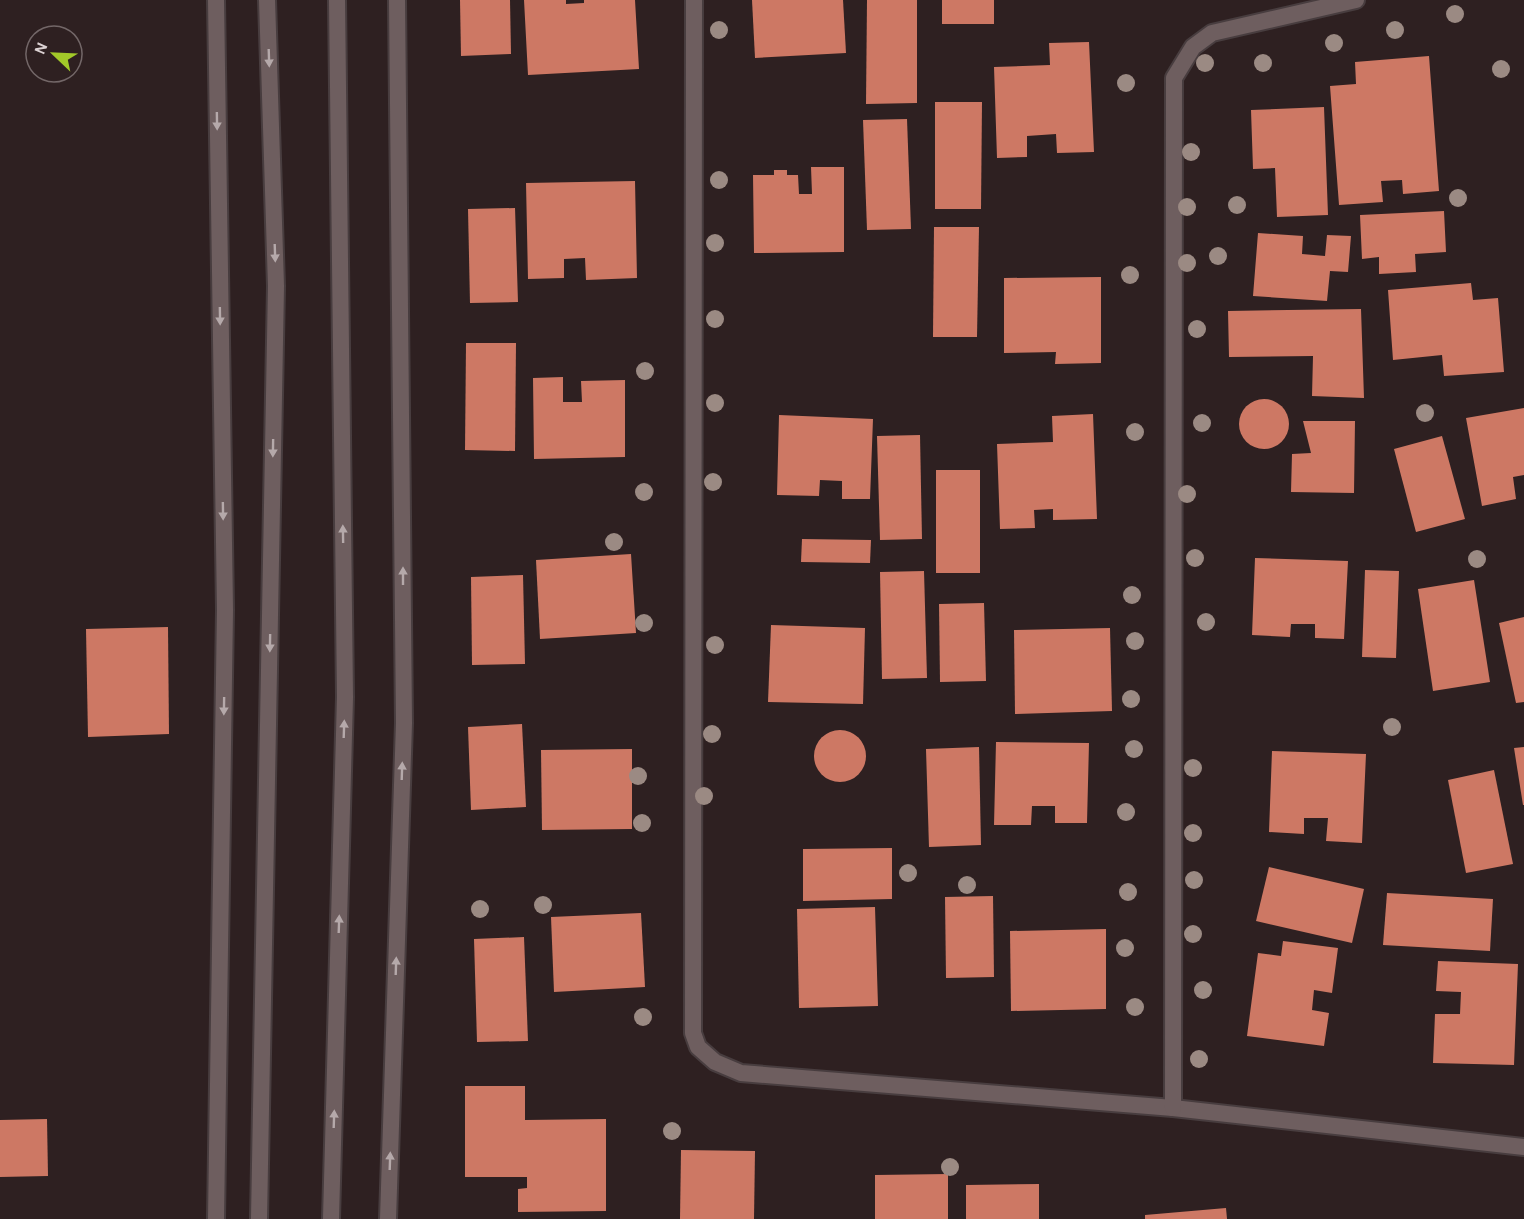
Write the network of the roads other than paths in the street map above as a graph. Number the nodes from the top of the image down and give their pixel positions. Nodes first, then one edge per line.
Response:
1 (216, 0) edge
2 (267, 0) edge
3 (337, 0) edge
4 (397, 0) edge
5 (694, 0) edge
6 (1356, 0) edge
7 (1173, 1108) junction
8 (1524, 1147) edge
9 (216, 1219) edge
10 (259, 1219) edge
11 (331, 1219) edge
12 (388, 1219) edge

1 -> 9 street
2 -> 10 street
11 -> 3 street
12 -> 4 street
5 - 7 street
6 - 7 street
7 - 8 street

